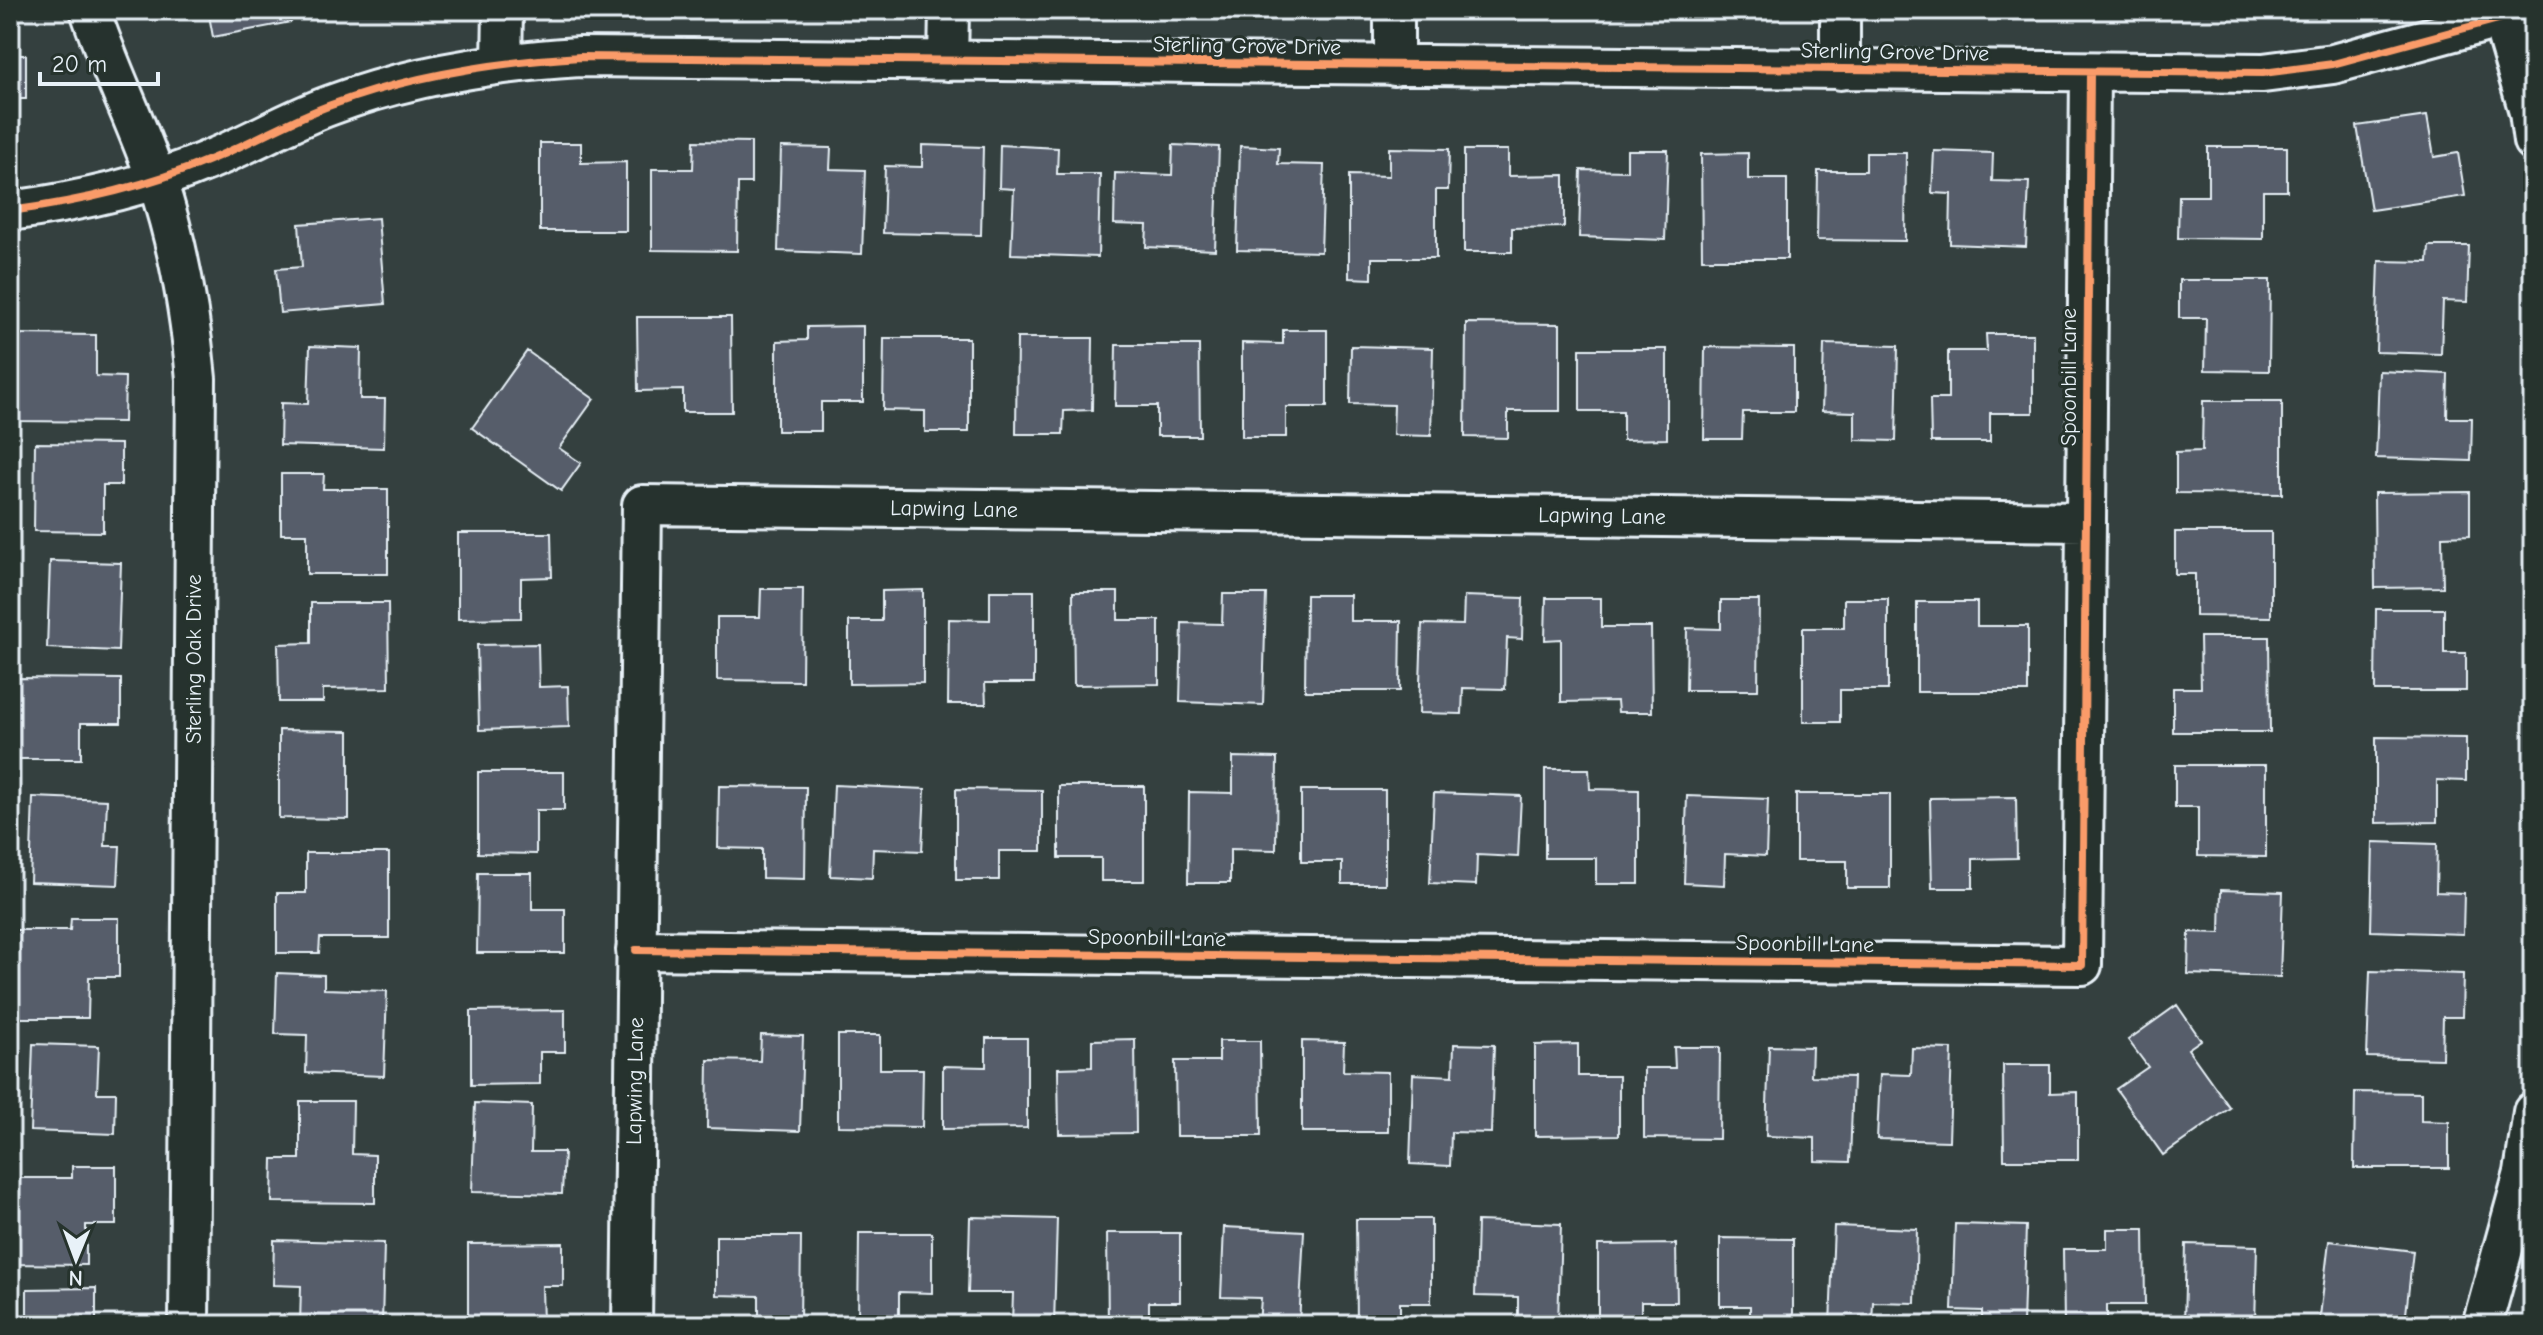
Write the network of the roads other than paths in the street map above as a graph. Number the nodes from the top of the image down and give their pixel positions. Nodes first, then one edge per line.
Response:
1 (90, 10) edge
2 (503, 10) edge
3 (949, 10) edge
4 (1394, 10) edge
5 (1840, 10) edge
6 (2500, 14) edge
7 (948, 61) junction
8 (502, 62) junction
9 (1394, 66) junction
10 (1840, 70) junction
11 (2090, 73) junction
12 (2533, 141) edge
13 (157, 180) junction
14 (10, 211) edge
15 (2086, 522) junction
16 (636, 950) junction
17 (2533, 1112) edge
18 (189, 1325) edge
19 (632, 1325) edge
20 (2482, 1325) edge

1 - 13 street, Sterling Oak Drive
2 - 8 street
3 - 7 street
4 - 9 street
5 - 10 street
6 - 11 street, Sterling Grove Drive
6 - 12 street
7 - 8 street, Sterling Grove Drive
7 - 9 street, Sterling Grove Drive
8 - 13 street, Sterling Grove Drive
9 - 10 street, Sterling Grove Drive
10 - 11 street, Sterling Grove Drive
11 - 15 street, Spoonbill Lane
13 - 14 street, Sterling Grove Drive
13 - 18 street, Sterling Oak Drive
15 - 16 street, Spoonbill Lane
15 - 16 street, Lapwing Lane
16 - 19 street, Lapwing Lane
17 - 20 street

